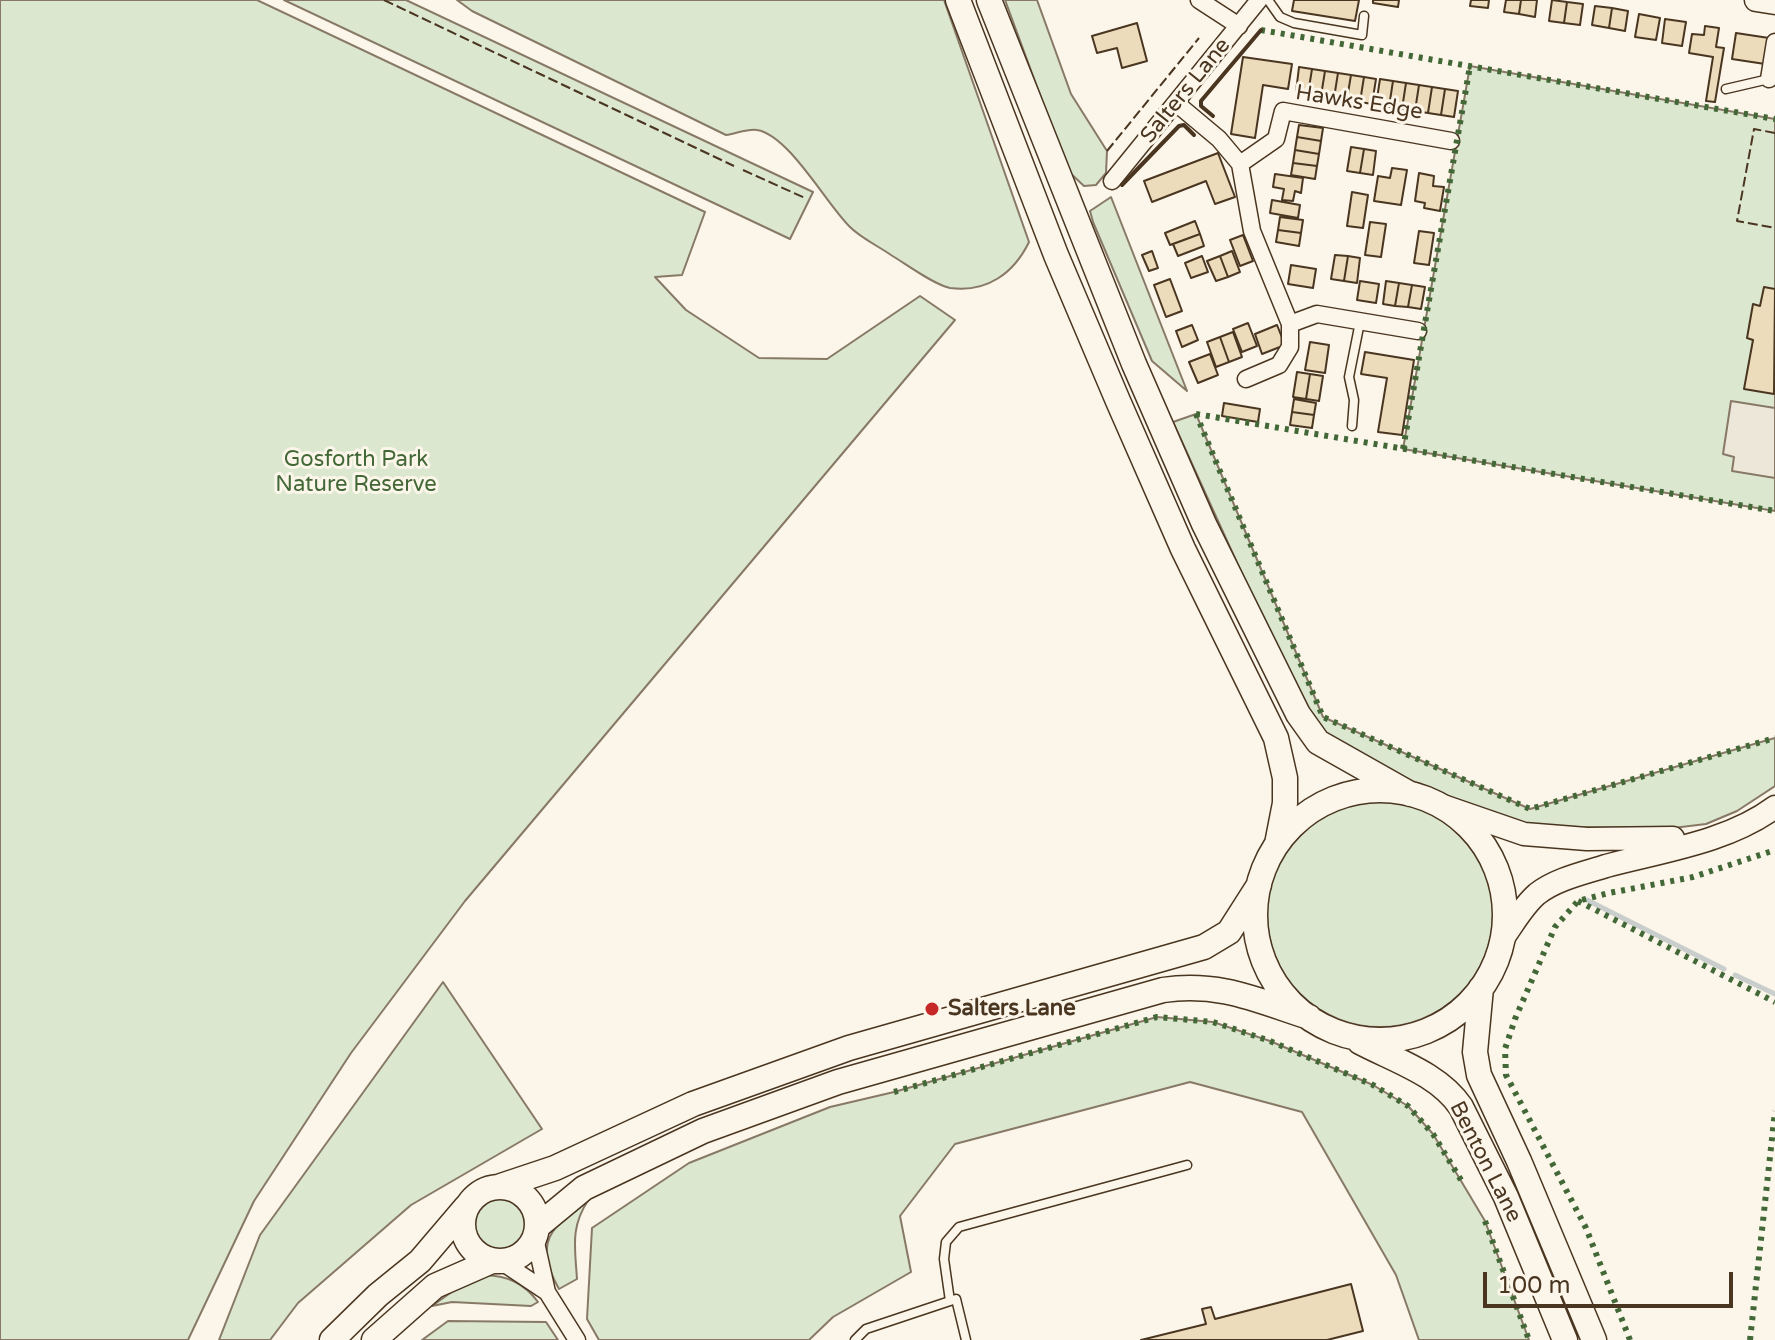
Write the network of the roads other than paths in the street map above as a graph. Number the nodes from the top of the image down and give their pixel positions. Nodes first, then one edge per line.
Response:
1 (958, 0) edge
2 (989, 0) edge
3 (1199, 0) edge
4 (1259, 0) edge
5 (1268, 0) edge
6 (1756, 0) edge
7 (1775, 3) edge
8 (1364, 16) dead end
9 (1239, 26) junction
10 (1775, 42) edge
11 (1772, 81) edge
12 (1726, 89) dead end
13 (1176, 103) junction
14 (1451, 141) dead end
15 (1240, 164) junction
16 (1112, 181) dead end
17 (1360, 322) junction
18 (1290, 324) junction
19 (1418, 331) dead end
20 (1246, 379) dead end
21 (1352, 426) dead end
22 (1410, 794) junction
23 (1440, 805) junction
24 (1775, 807) edge
25 (1722, 834) junction
26 (1277, 844) junction
27 (1259, 885) junction
28 (1503, 938) junction
29 (1481, 988) junction
30 (1309, 1017) junction
31 (1347, 1035) junction
32 (1187, 1165) dead end
33 (501, 1186) junction
34 (466, 1207) junction
35 (537, 1232) junction
36 (497, 1261) junction
37 (547, 1292) junction
38 (950, 1301) junction
39 (1584, 1338) edge
40 (332, 1340) edge
41 (374, 1340) edge
42 (577, 1340) edge
43 (855, 1340) edge
44 (966, 1340) edge

1 - 26 main road
2 - 22 main road
3 - 9 street
4 - 9 street, Salters Lane
5 - 8 lane
6 - 7 main road
9 - 13 street, Salters Lane
10 - 11 street
11 - 12 lane
13 - 15 street
13 - 16 street, Salters Lane
14 - 15 street, Hawks Edge
15 - 18 street
17 - 18 street
17 - 19 street
17 - 21 lane
18 - 20 street
22 - 23 main road
22 - 26 main road
23 - 25 main road
23 - 28 main road
24 - 25 main road
25 - 28 main road
26 - 27 main road
27 - 30 main road
27 - 33 main road
28 - 29 main road
29 - 31 main road
29 - 39 main road, Benton Lane
30 - 31 main road
30 - 35 main road
31 - 39 main road, Benton Lane
32 - 38 lane
33 - 34 main road
33 - 35 main road
34 - 36 main road
34 - 40 main road
35 - 36 main road
35 - 37 street
36 - 37 street
36 - 41 main road
37 - 42 street
38 - 43 lane
38 - 44 lane

